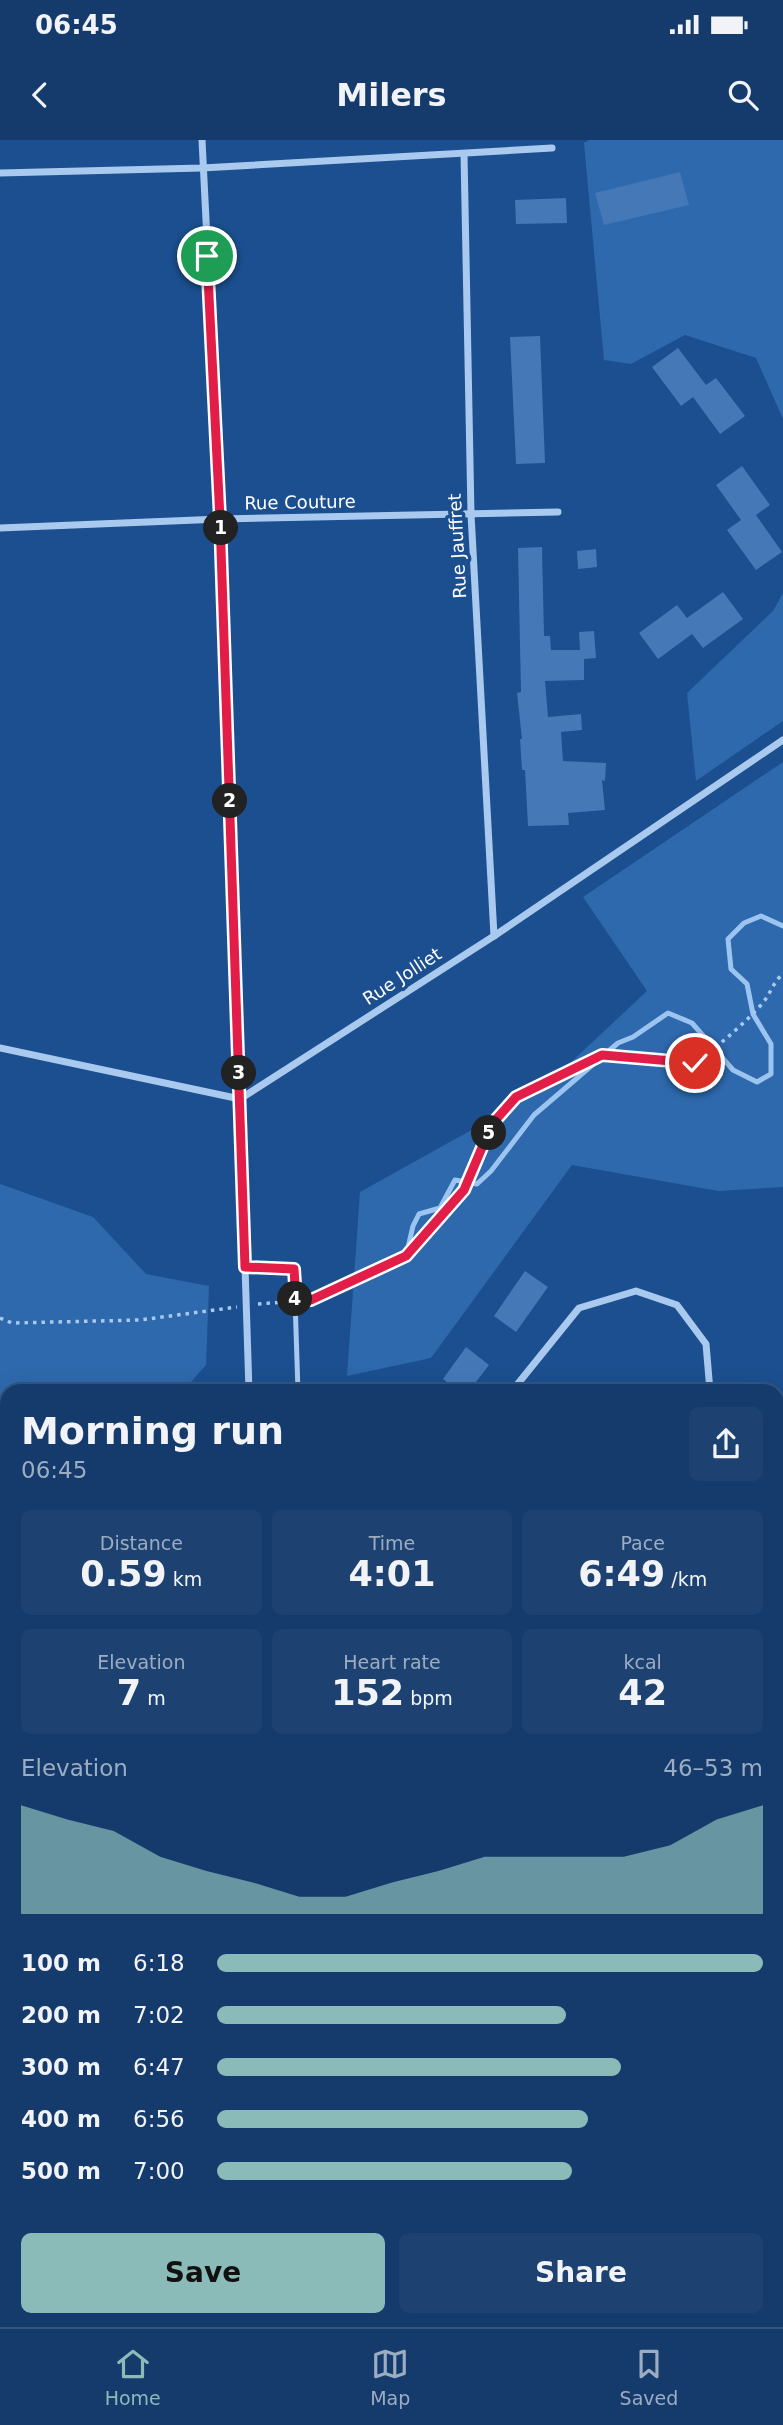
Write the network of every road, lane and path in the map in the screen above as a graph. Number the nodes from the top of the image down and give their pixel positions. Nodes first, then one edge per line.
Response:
1 (202, 140) edge
2 (552, 148) dead end
3 (464, 155) junction
4 (202, 168) junction
5 (0, 173) edge
6 (558, 512) dead end
7 (471, 514) junction
8 (220, 519) junction
9 (0, 528) edge
10 (783, 740) edge
11 (494, 936) junction
12 (783, 974) edge
13 (0, 1048) edge
14 (240, 1099) junction
15 (245, 1267) junction
16 (296, 1301) junction
17 (246, 1305) junction
18 (0, 1318) edge
19 (249, 1384) edge
20 (298, 1384) edge
21 (518, 1384) edge
22 (709, 1384) edge

1 - 4 street
2 - 3 street
3 - 4 street
3 - 7 street, Rue Jauffret
4 - 5 street
4 - 8 street
6 - 7 street, Rue Couture
7 - 8 street, Rue Couture
7 - 11 street, Rue Jauffret
8 - 9 street, Rue Couture
8 - 14 street
10 - 11 street, Rue Jolliet
11 - 14 street, Rue Jolliet
12 - 16 path
13 - 14 street
14 - 15 street
15 - 16 lane
15 - 17 street
16 - 17 path
16 - 20 lane
17 - 18 path
17 - 19 street
21 - 22 street

